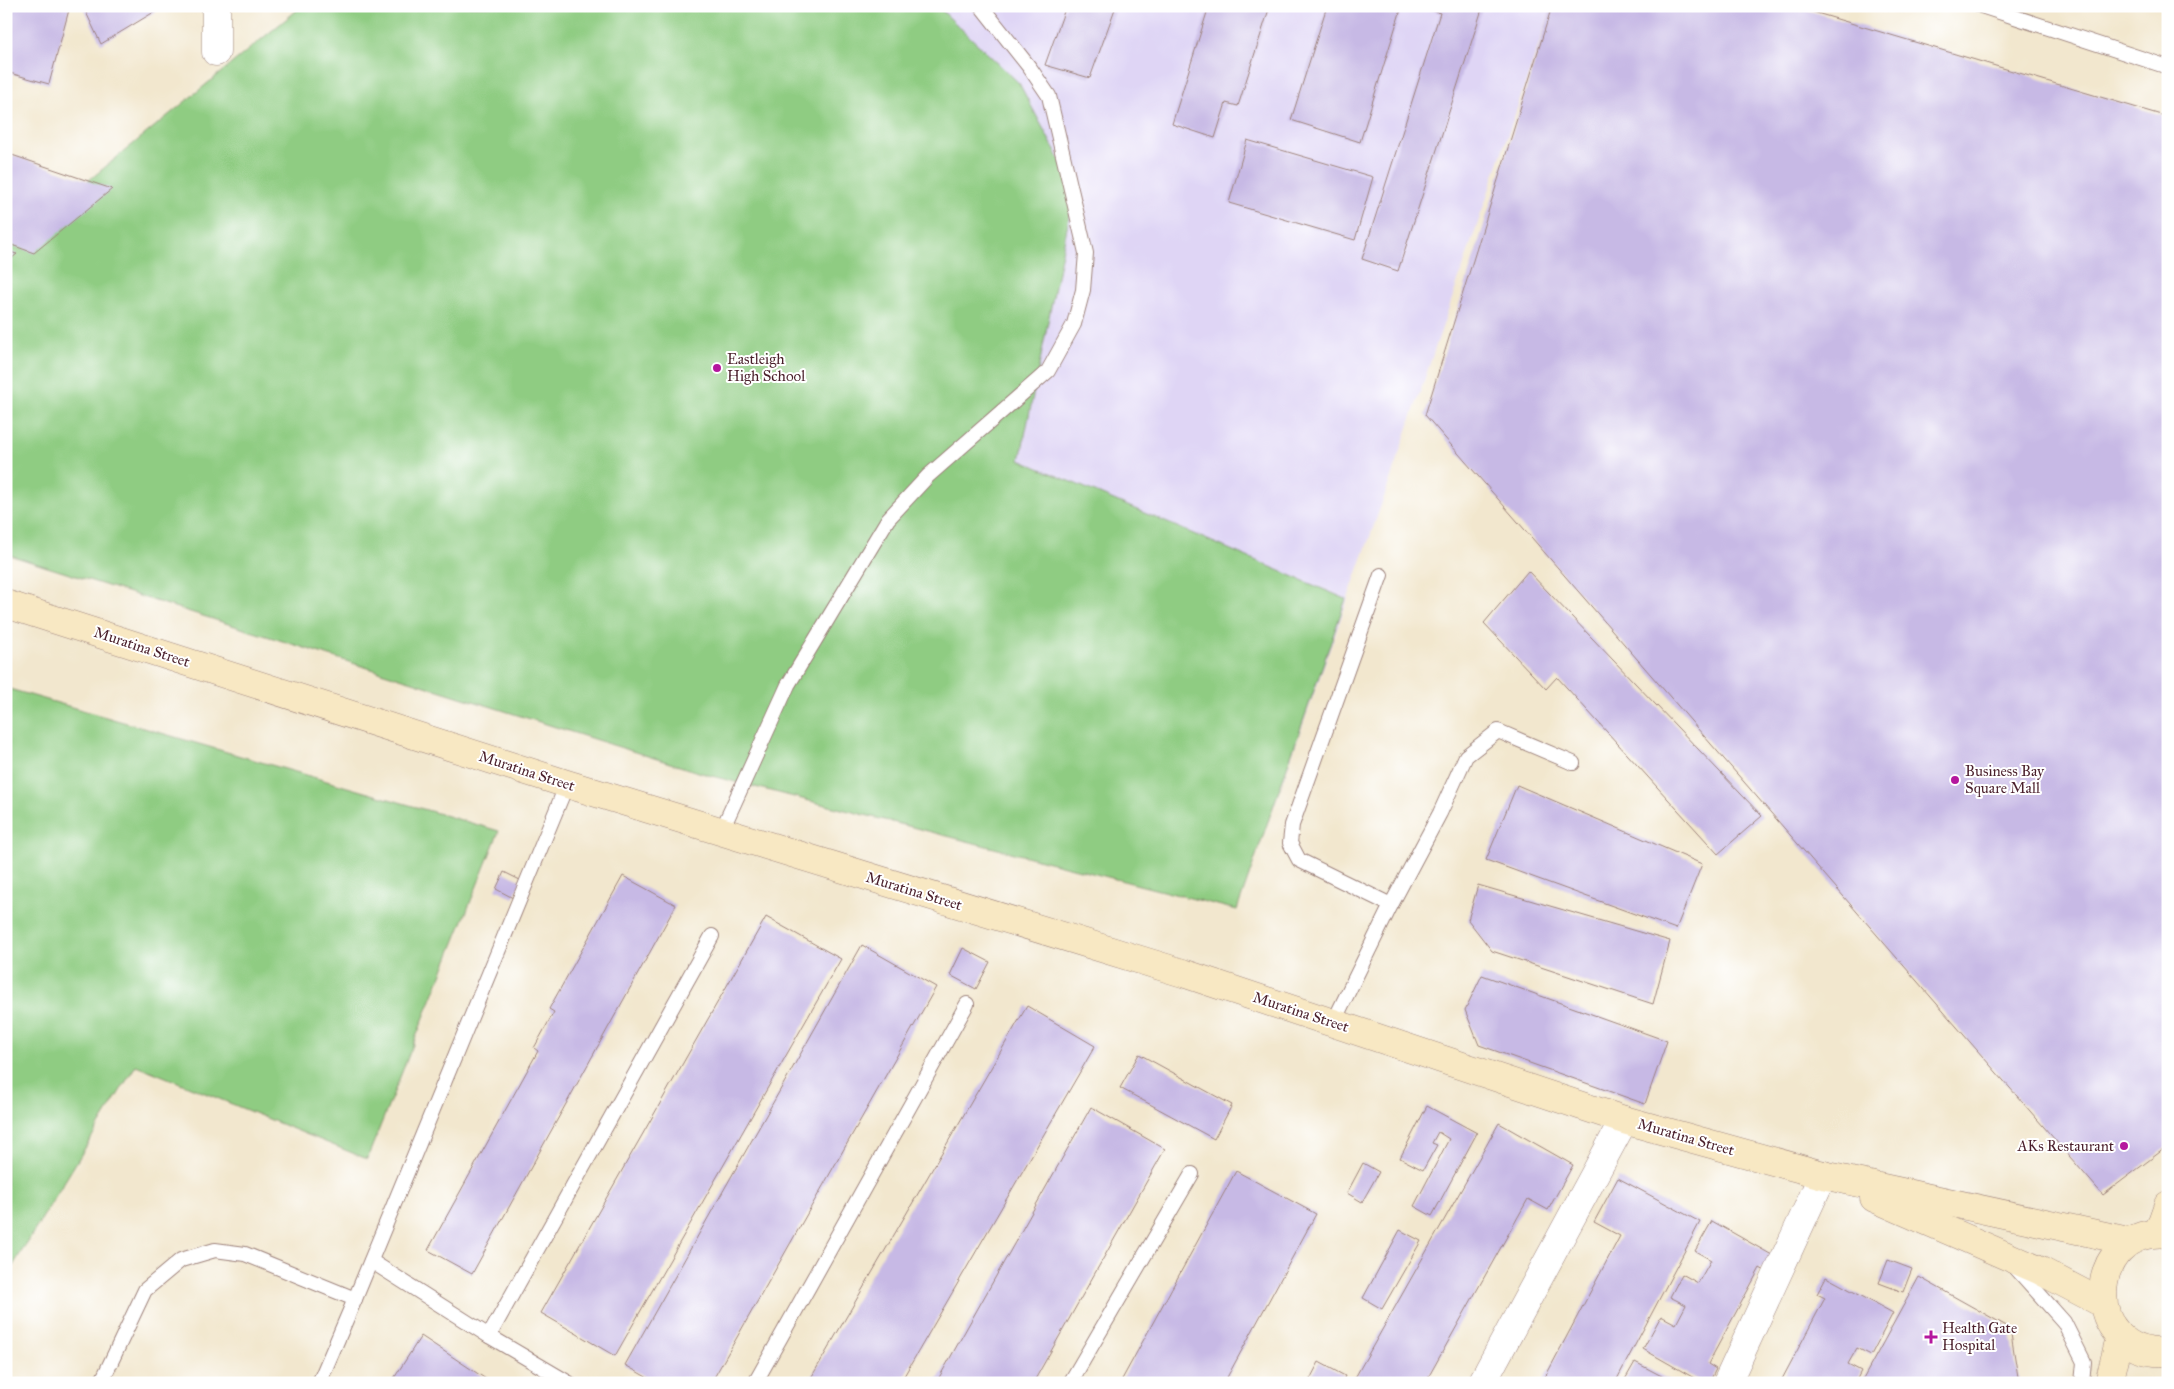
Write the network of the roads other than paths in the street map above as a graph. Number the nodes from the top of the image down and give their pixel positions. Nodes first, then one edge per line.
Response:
1 (216, 6) edge
2 (981, 6) edge
3 (1981, 6) edge
4 (216, 52) dead end
5 (2168, 67) edge
6 (1381, 574) dead end
7 (6, 604) edge
8 (1572, 763) dead end
9 (567, 784) junction
10 (721, 832) junction
11 (1391, 905) junction
12 (712, 936) dead end
13 (967, 1004) dead end
14 (1333, 1023) junction
15 (1624, 1120) junction
16 (1192, 1174) dead end
17 (1823, 1175) junction
18 (2168, 1205) edge
19 (2163, 1234) edge
20 (2128, 1241) junction
21 (2005, 1255) junction
22 (371, 1261) junction
23 (355, 1299) junction
24 (2102, 1303) junction
25 (489, 1336) junction
26 (2120, 1337) junction
27 (2168, 1352) edge
28 (101, 1383) edge
29 (319, 1383) edge
30 (569, 1383) edge
31 (755, 1383) edge
32 (1070, 1383) edge
33 (1482, 1383) edge
34 (1727, 1383) edge
35 (2082, 1383) edge
36 (2109, 1383) edge

1 - 4 street
2 - 10 lane
3 - 5 lane
6 - 11 lane
7 - 9 main road, Muratina Street
8 - 11 lane
9 - 10 main road, Muratina Street
9 - 22 lane
10 - 14 main road, Muratina Street
11 - 14 lane
12 - 25 lane
13 - 31 lane
14 - 15 main road, Muratina Street
15 - 17 main road, Muratina Street
15 - 33 street
16 - 32 lane
17 - 20 main road, Muratina Street
17 - 21 main road, Muratina Street
17 - 34 street
18 - 19 main road
19 - 20 main road
20 - 24 main road
21 - 24 main road, Muratina Street
21 - 35 lane
22 - 23 lane
22 - 25 lane
23 - 28 lane
23 - 29 lane
24 - 26 main road
25 - 30 lane
26 - 27 main road
26 - 36 main road

